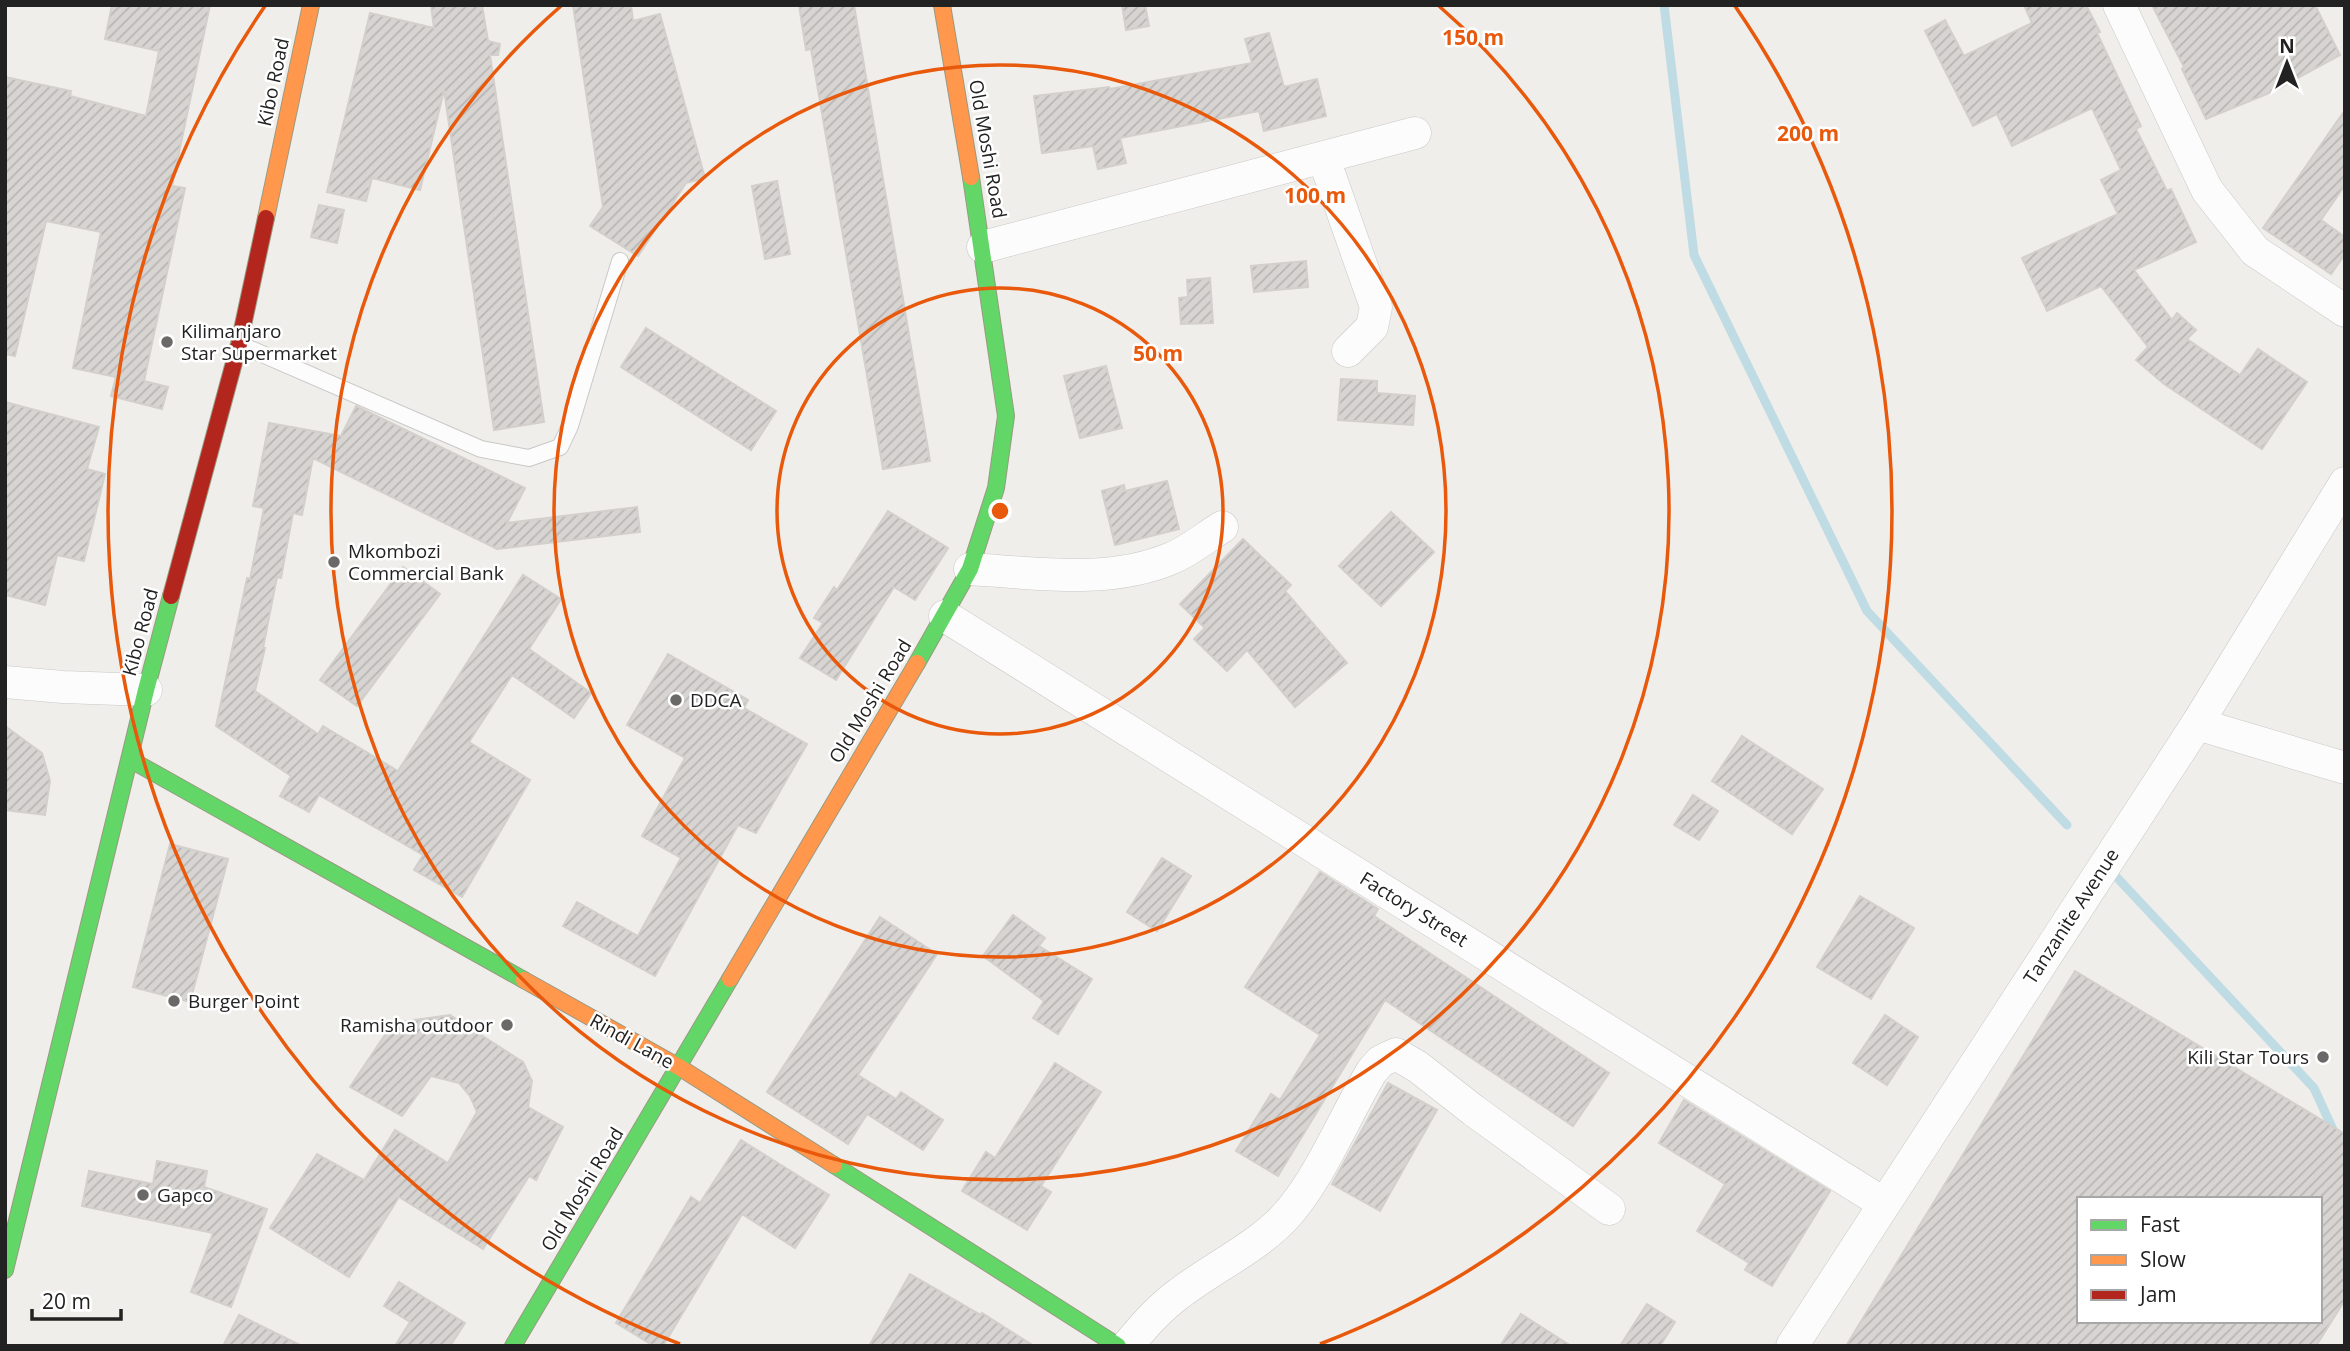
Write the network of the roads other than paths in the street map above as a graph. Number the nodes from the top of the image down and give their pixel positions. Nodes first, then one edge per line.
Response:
1 (311, 5) edge
2 (942, 5) edge
3 (2119, 5) edge
4 (1415, 133) dead end
5 (1324, 159) junction
6 (983, 247) junction
7 (620, 261) dead end
8 (2345, 311) edge
9 (239, 344) junction
10 (1349, 351) dead end
11 (2345, 483) edge
12 (1222, 527) dead end
13 (970, 569) junction
14 (945, 616) junction
15 (5, 682) edge
16 (146, 690) junction
17 (2197, 723) junction
18 (131, 760) junction
19 (2345, 768) edge
20 (679, 1067) junction
21 (1883, 1203) junction
22 (1609, 1209) dead end
23 (5, 1270) edge
24 (513, 1346) edge
25 (1118, 1346) edge
26 (1127, 1346) edge
27 (1792, 1346) edge

1 - 9 street, Kibo Road
2 - 6 street, Old Moshi Road
3 - 8 street
4 - 5 street
5 - 6 street
5 - 10 street
6 - 13 street, Old Moshi Road
7 - 9 lane
9 - 16 street, Kibo Road
11 - 17 street, Tanzanite Avenue
12 - 13 street
13 - 14 street, Old Moshi Road
14 - 20 street, Old Moshi Road
14 - 21 street, Factory Street
15 - 16 street
16 - 18 street, Kibo Road
17 - 19 street
17 - 21 street, Tanzanite Avenue
18 - 20 street, Rindi Lane
18 - 23 street, Kibo Road
20 - 24 street, Old Moshi Road
20 - 25 street, Rindi Lane
21 - 27 street, Tanzanite Avenue
22 - 26 street

